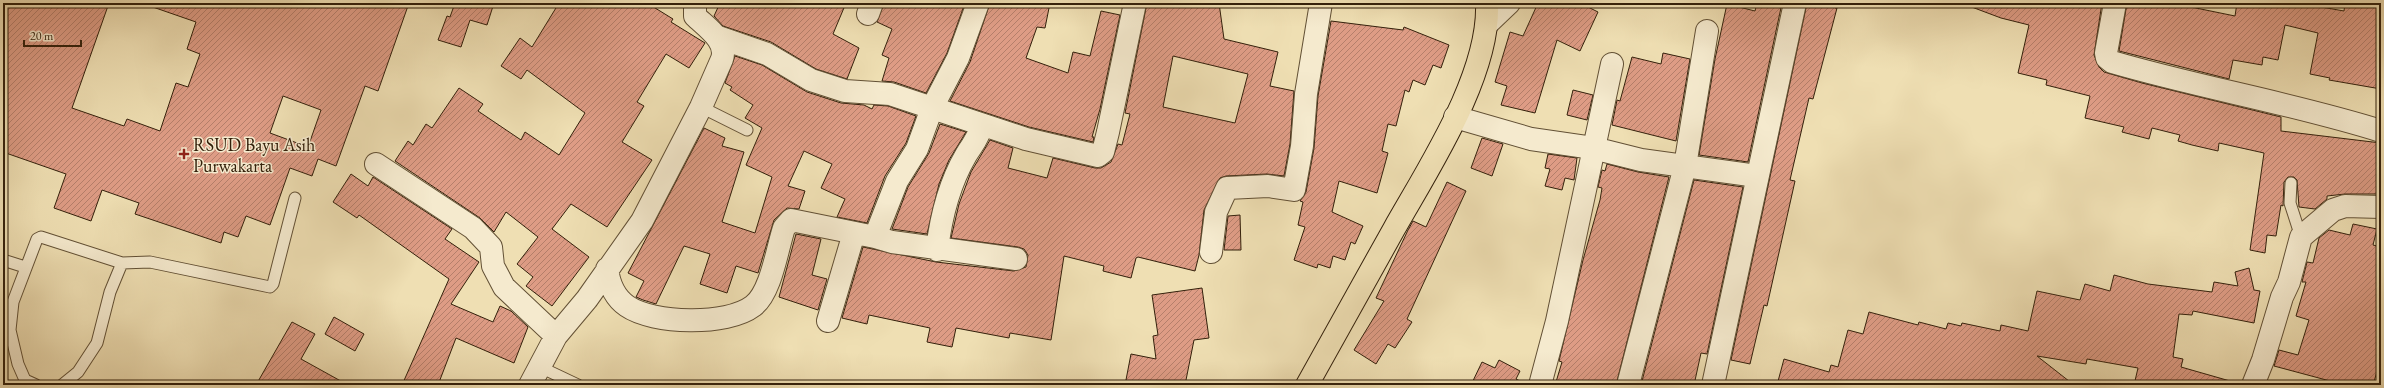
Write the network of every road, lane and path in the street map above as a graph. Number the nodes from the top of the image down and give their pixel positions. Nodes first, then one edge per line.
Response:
1 (695, 3) edge
2 (978, 3) edge
3 (1135, 3) edge
4 (1321, 3) edge
5 (1509, 3) edge
6 (1795, 3) edge
7 (2115, 3) edge
8 (1487, 13) edge
9 (1707, 31) dead end
10 (718, 37) junction
11 (1612, 64) dead end
12 (701, 106) junction
13 (932, 108) junction
14 (1455, 117) junction
15 (982, 125) junction
16 (747, 130) dead end
17 (2381, 131) edge
18 (1592, 148) junction
19 (376, 164) dead end
20 (1685, 166) junction
21 (1757, 176) junction
22 (2291, 183) dead end
23 (295, 198) dead end
24 (2381, 206) edge
25 (864, 235) junction
26 (2301, 237) junction
27 (937, 250) junction
28 (1211, 252) dead end
29 (1016, 259) dead end
30 (3, 260) edge
31 (122, 263) junction
32 (25, 267) junction
33 (607, 269) junction
34 (828, 321) dead end
35 (556, 336) junction
36 (535, 376) edge
37 (24, 382) edge
38 (36, 385) edge
39 (62, 385) edge
40 (578, 385) edge
41 (1307, 385) edge
42 (1540, 385) edge
43 (1628, 385) edge
44 (1713, 385) edge
45 (2253, 385) edge

1 - 10 street
2 - 13 street
3 - 15 street
4 - 28 street
5 - 8 street
6 - 21 street
7 - 17 street
8 - 14 highway
9 - 20 street
10 - 12 street
10 - 13 street
11 - 18 street
12 - 16 lane
12 - 33 street
13 - 15 street
13 - 25 street
14 - 18 street
14 - 41 highway
15 - 27 street
18 - 20 street
18 - 42 street
19 - 35 street
20 - 21 street
20 - 43 street
21 - 44 street
22 - 26 lane
23 - 31 lane
24 - 26 street
25 - 27 street
25 - 33 street
25 - 34 street
26 - 45 street
27 - 29 street
30 - 32 lane
31 - 32 lane
31 - 39 lane
32 - 37 lane
33 - 35 street
35 - 36 street
36 - 40 lane
37 - 38 lane

